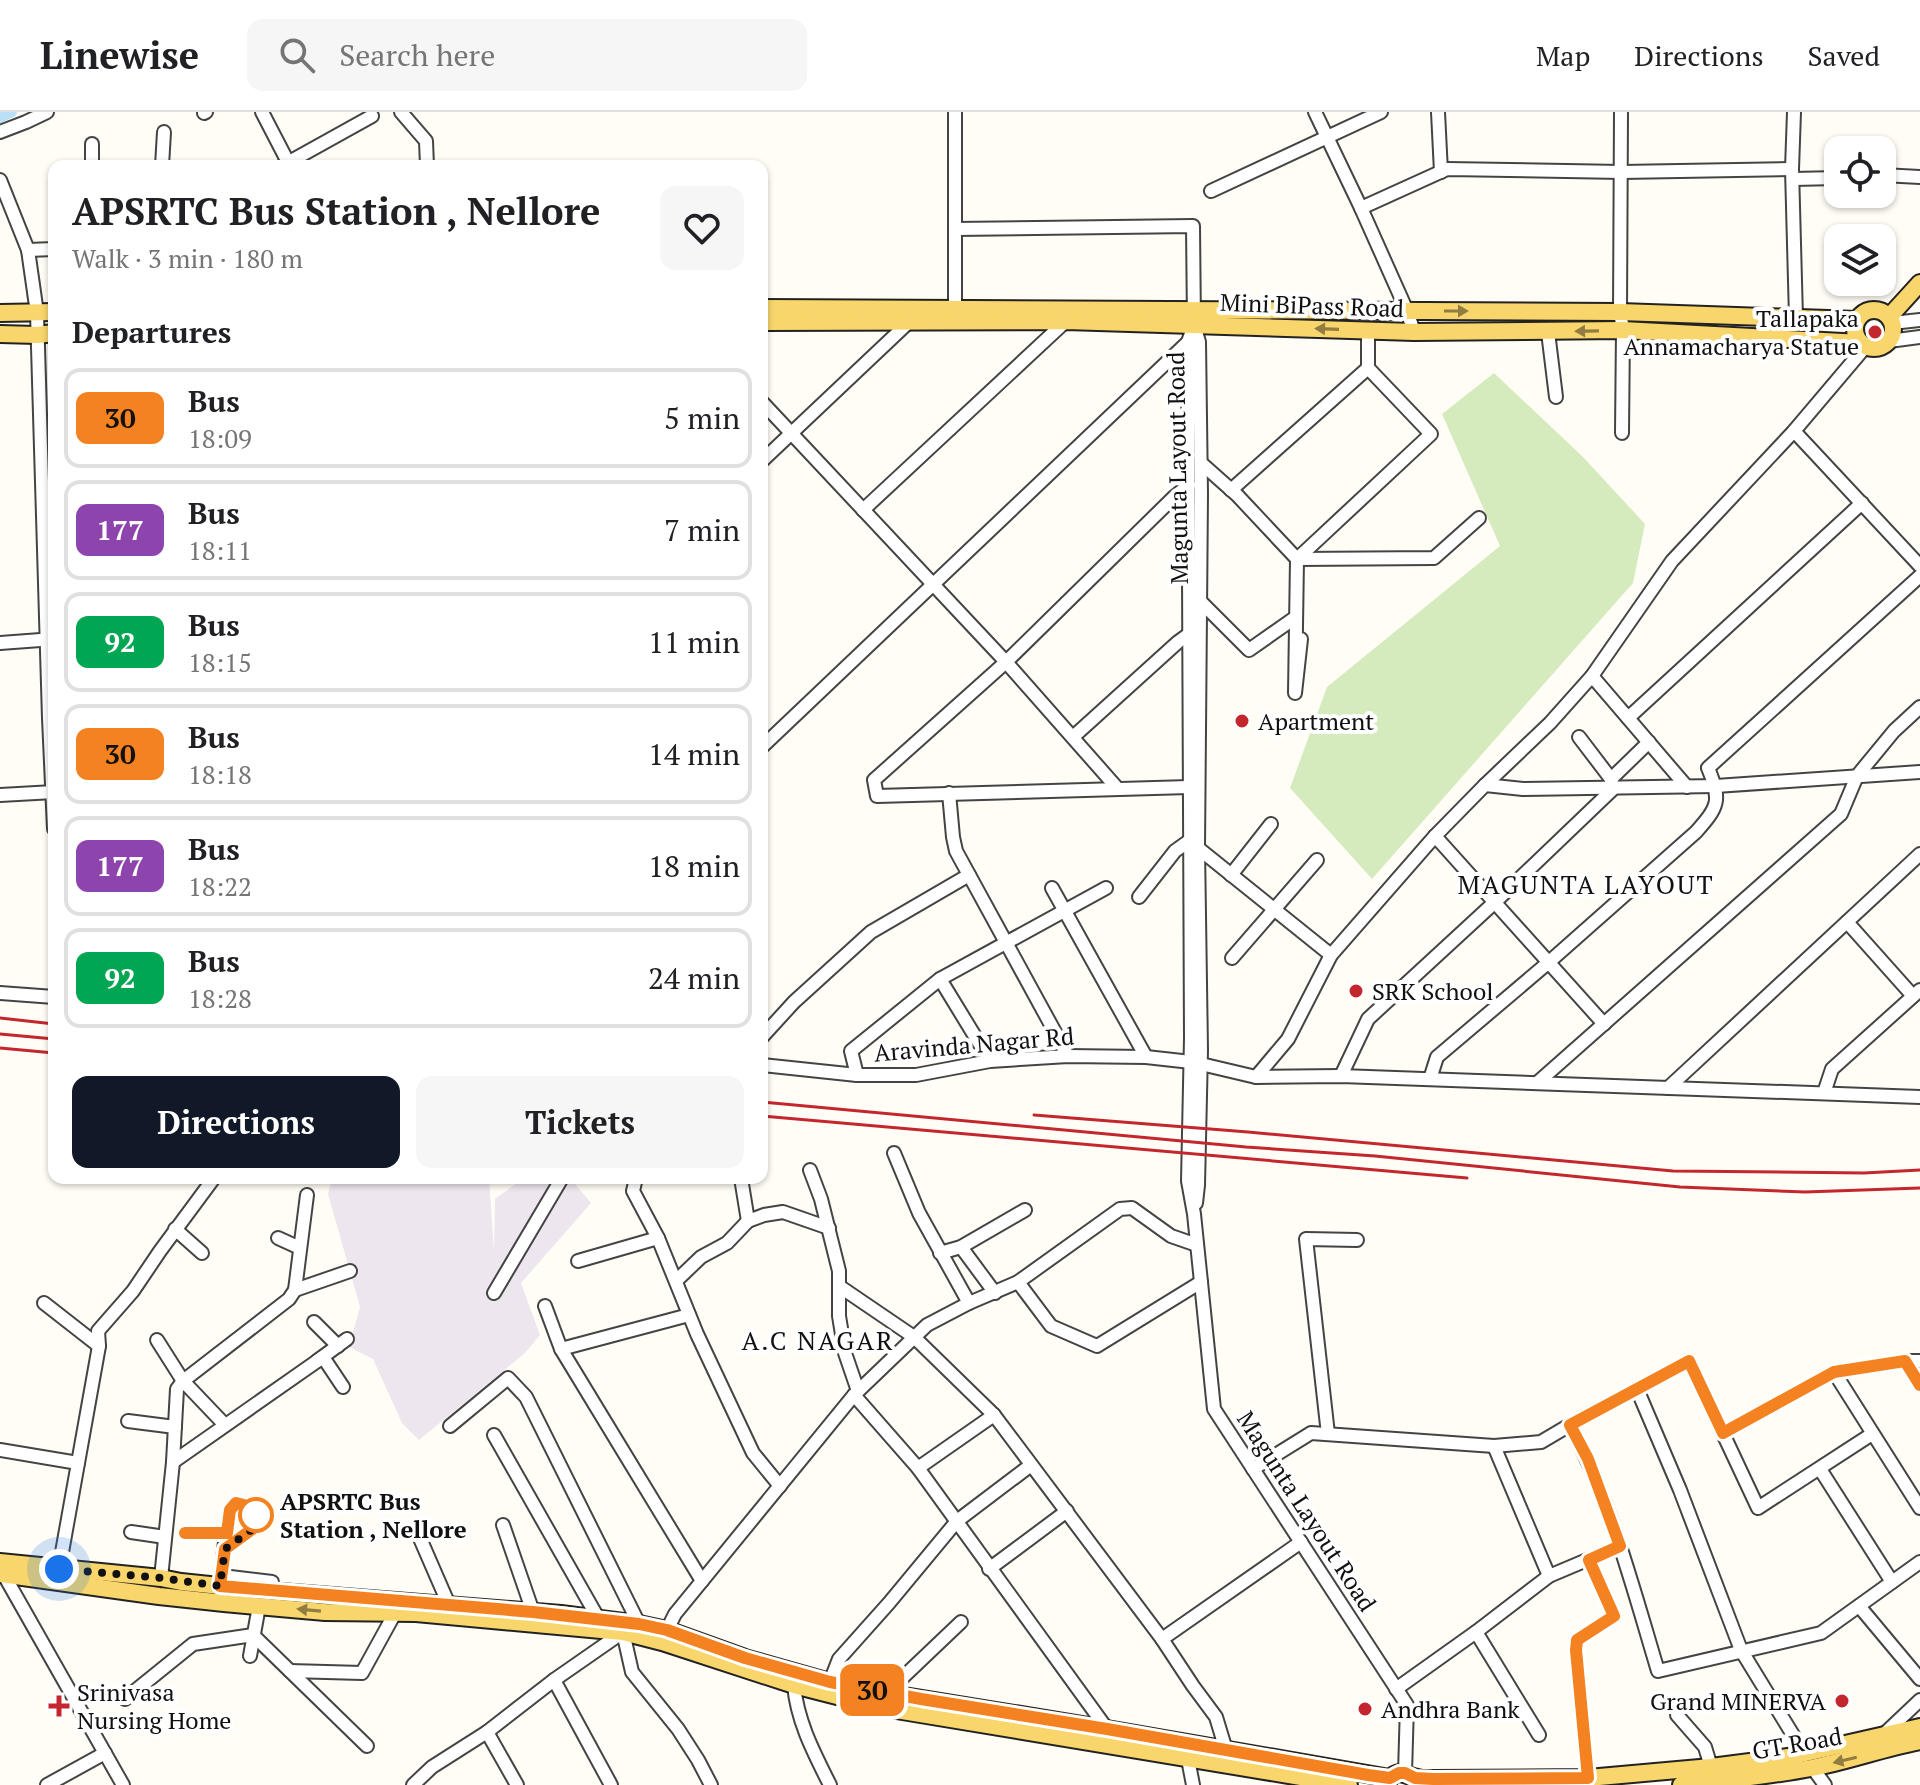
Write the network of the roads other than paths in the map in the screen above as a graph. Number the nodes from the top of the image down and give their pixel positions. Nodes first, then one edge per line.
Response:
1 (47, 112) edge
2 (262, 112) edge
3 (401, 112) edge
4 (955, 112) edge
5 (1315, 112) edge
6 (1381, 112) edge
7 (1438, 112) edge
8 (1621, 112) edge
9 (1794, 112) edge
10 (372, 116) dead end
11 (0, 132) edge
12 (164, 132) dead end
13 (1327, 137) junction
14 (92, 144) dead end
15 (92, 160) edge
16 (162, 160) edge
17 (285, 160) edge
18 (296, 160) edge
19 (427, 160) edge
20 (1441, 172) junction
21 (1622, 172) junction
22 (1792, 174) junction
23 (1896, 176) edge
24 (1824, 177) edge
25 (1920, 177) edge
26 (0, 180) edge
27 (1211, 191) dead end
28 (1361, 208) junction
29 (955, 229) junction
30 (48, 249) edge
31 (28, 250) junction
32 (1920, 283) edge
33 (768, 308) edge
34 (955, 309) junction
35 (1407, 311) junction
36 (1620, 312) junction
37 (0, 313) edge
38 (46, 313) edge
39 (1194, 318) junction
40 (1796, 318) junction
41 (1857, 320) junction
42 (1890, 320) junction
43 (1920, 320) edge
44 (1066, 321) junction
45 (768, 322) edge
46 (909, 322) junction
47 (1368, 330) junction
48 (1623, 330) junction
49 (1414, 332) junction
50 (1548, 332) junction
51 (0, 334) edge
52 (48, 334) edge
53 (37, 335) junction
54 (1920, 337) edge
55 (1889, 341) junction
56 (1188, 342) junction
57 (1864, 345) junction
58 (1368, 368) junction
59 (1556, 397) dead end
60 (768, 408) edge
61 (48, 418) edge
62 (40, 419) junction
63 (1794, 431) junction
64 (1622, 433) dead end
65 (792, 434) junction
66 (768, 456) edge
67 (1201, 463) junction
68 (48, 477) edge
69 (1189, 485) junction
70 (1231, 490) junction
71 (1862, 503) junction
72 (863, 510) junction
73 (1479, 518) dead end
74 (1297, 559) junction
75 (1920, 566) edge
76 (1920, 576) edge
77 (934, 585) junction
78 (1200, 601) junction
79 (1296, 617) junction
80 (1189, 634) junction
81 (48, 639) edge
82 (1301, 639) dead end
83 (0, 643) edge
84 (1006, 662) junction
85 (1592, 676) junction
86 (1920, 707) edge
87 (1628, 718) junction
88 (1073, 737) junction
89 (1579, 737) dead end
90 (768, 741) edge
91 (1649, 742) junction
92 (1920, 772) edge
93 (1857, 776) junction
94 (1612, 784) junction
95 (1485, 785) junction
96 (1716, 786) junction
97 (1189, 787) junction
98 (1687, 787) junction
99 (1118, 789) junction
100 (48, 792) edge
101 (949, 793) junction
102 (0, 795) edge
103 (1271, 824) dead end
104 (1435, 836) junction
105 (1194, 844) junction
106 (1920, 854) edge
107 (1317, 860) dead end
108 (969, 875) junction
109 (1231, 875) junction
110 (1052, 888) dead end
111 (1106, 888) dead end
112 (1139, 897) dead end
113 (1495, 902) junction
114 (1274, 909) junction
115 (1065, 911) junction
116 (1847, 922) junction
117 (1006, 941) junction
118 (1331, 955) junction
119 (1232, 958) dead end
120 (1549, 962) junction
121 (940, 979) junction
122 (0, 993) edge
123 (1916, 993) edge
124 (48, 997) edge
125 (1604, 1024) junction
126 (768, 1030) edge
127 (1068, 1056) junction
128 (1146, 1057) junction
129 (990, 1061) junction
130 (1196, 1063) junction
131 (768, 1066) edge
132 (857, 1075) junction
133 (1341, 1076) junction
134 (1256, 1077) junction
135 (1430, 1079) junction
136 (1537, 1083) junction
137 (1668, 1088) junction
138 (1824, 1093) junction
139 (1920, 1097) edge
140 (894, 1153) dead end
141 (810, 1170) dead end
142 (209, 1184) edge
143 (558, 1184) edge
144 (635, 1184) edge
145 (742, 1184) edge
146 (307, 1195) dead end
147 (1025, 1210) dead end
148 (748, 1221) junction
149 (829, 1228) junction
150 (175, 1229) junction
151 (278, 1238) dead end
152 (658, 1238) junction
153 (1357, 1240) dead end
154 (1197, 1245) junction
155 (961, 1247) junction
156 (300, 1248) junction
157 (202, 1253) dead end
158 (940, 1253) junction
159 (578, 1261) dead end
160 (350, 1271) dead end
161 (676, 1281) junction
162 (1018, 1282) junction
163 (1201, 1282) junction
164 (839, 1286) junction
165 (295, 1290) junction
166 (494, 1293) dead end
167 (995, 1293) junction
168 (44, 1303) dead end
169 (969, 1303) junction
170 (545, 1306) dead end
171 (689, 1315) junction
172 (314, 1322) dead end
173 (914, 1337) junction
174 (157, 1340) dead end
175 (99, 1346) junction
176 (561, 1349) junction
177 (317, 1361) junction
178 (1905, 1361) junction
179 (1920, 1361) edge
180 (1834, 1372) junction
181 (183, 1381) junction
182 (1920, 1385) edge
183 (343, 1387) dead end
184 (1637, 1389) junction
185 (856, 1393) junction
186 (994, 1415) junction
187 (128, 1421) dead end
188 (225, 1425) junction
189 (1570, 1425) junction
190 (450, 1426) dead end
191 (175, 1427) junction
192 (1723, 1433) junction
193 (1328, 1434) junction
194 (1872, 1434) junction
195 (494, 1435) dead end
196 (1494, 1446) junction
197 (0, 1450) edge
198 (173, 1462) junction
199 (78, 1463) junction
200 (1031, 1465) junction
201 (918, 1468) junction
202 (1253, 1469) junction
203 (1820, 1469) junction
204 (780, 1486) junction
205 (1920, 1508) edge
206 (1067, 1511) junction
207 (957, 1521) junction
208 (503, 1525) dead end
209 (131, 1532) dead end
210 (185, 1533) dead end
211 (227, 1533) junction
212 (419, 1536) dead end
213 (165, 1537) junction
214 (1301, 1542) junction
215 (1620, 1546) junction
216 (225, 1549) junction
217 (1589, 1560) junction
218 (1920, 1562) edge
219 (59, 1569) junction
220 (989, 1569) junction
221 (1, 1570) edge
222 (1549, 1576) junction
223 (161, 1578) junction
224 (221, 1581) junction
225 (702, 1581) junction
226 (272, 1582) dead end
227 (1892, 1582) junction
228 (449, 1605) junction
229 (259, 1606) junction
230 (1859, 1606) junction
231 (533, 1612) junction
232 (395, 1613) junction
233 (598, 1618) junction
234 (961, 1622) dead end
235 (639, 1624) junction
236 (667, 1630) junction
237 (623, 1632) junction
238 (1476, 1632) junction
239 (253, 1635) junction
240 (1162, 1639) junction
241 (1741, 1650) junction
242 (250, 1656) dead end
243 (290, 1671) junction
244 (1920, 1679) edge
245 (554, 1680) junction
246 (830, 1682) junction
247 (794, 1685) junction
248 (1396, 1689) junction
249 (892, 1694) junction
250 (125, 1699) dead end
251 (1920, 1700) edge
252 (1677, 1715) dead end
253 (1107, 1729) junction
254 (487, 1732) junction
255 (1539, 1735) dead end
256 (1883, 1735) junction
257 (1920, 1739) edge
258 (367, 1746) dead end
259 (1226, 1750) junction
260 (1189, 1752) junction
261 (105, 1753) junction
262 (1808, 1760) junction
263 (1711, 1767) junction
264 (1403, 1780) edge
265 (1588, 1782) edge
266 (47, 1785) edge
267 (123, 1785) edge
268 (413, 1785) edge
269 (517, 1785) edge
270 (611, 1785) edge
271 (711, 1785) edge
272 (830, 1785) edge
273 (1193, 1785) edge
274 (1349, 1785) edge
275 (1681, 1785) edge
276 (1825, 1785) edge

1 - 11 street
2 - 17 street
3 - 19 street
4 - 29 street
5 - 13 street
6 - 13 street
7 - 20 street
8 - 21 street
9 - 22 street
10 - 18 street
12 - 16 street
13 - 27 street
13 - 28 street
14 - 15 street
20 - 21 street
20 - 28 street
21 - 22 street
21 - 36 street
22 - 24 street
22 - 40 street
23 - 25 street
26 - 31 street
28 - 35 street
29 - 34 street
29 - 39 street
30 - 31 street
31 - 38 street
32 - 42 main road
33 - 34 main road
34 - 39 main road
35 -> 36 main road
35 - 39 main road
35 - 49 street
36 - 40 main road
36 - 48 street
37 - 38 main road
38 - 53 street
39 - 44 main road, Mini BiPass Road
47 -> 39 main road, Mini BiPass Road
39 - 56 street, Magunta Layout Road
39 - 67 street, Magunta Layout Road
40 - 41 main road
41 - 42 main road
41 - 57 main road
42 - 43 street
42 - 55 main road
44 - 46 main road, Mini BiPass Road
44 - 72 street
45 - 46 main road, Mini BiPass Road
46 - 65 street
47 - 49 main road, Mini BiPass Road
47 - 58 street
48 -> 50 main road, Mini BiPass Road
48 - 57 main road, Mini BiPass Road
48 - 64 street
49 - 50 main road, Mini BiPass Road
50 - 59 street
51 - 53 main road
52 - 53 main road
53 - 62 street
54 - 55 street
55 - 57 main road
56 - 69 street, Magunta Layout Road
56 - 77 street
57 - 63 street
58 - 70 street
58 - 74 street
60 - 65 street
61 - 62 street
62 - 68 street
63 - 71 street
63 - 85 street
65 - 66 street
65 - 72 street
67 - 70 street
67 - 78 street, Magunta Layout Road
69 - 80 street, Magunta Layout Road
69 - 84 street
70 - 74 street
71 - 75 street
71 - 87 street
72 - 77 street
73 - 74 street
74 - 79 street
76 - 96 street
77 - 84 street
77 - 90 street
78 - 79 street
78 - 105 street, Magunta Layout Road
79 - 82 street
80 - 88 street
80 - 97 street, Magunta Layout Road
81 - 83 street
84 - 88 street
84 - 101 street
85 - 87 street
85 - 95 street
86 - 93 street
87 - 91 street
88 - 99 street
89 - 94 street
91 - 94 street
91 - 98 street
92 - 93 street
93 - 96 street
93 - 125 street
94 - 95 street
94 - 98 street
94 - 113 street
95 - 104 street
96 - 98 street
96 - 120 street
97 - 99 street
97 - 105 street, Magunta Layout Road
99 - 101 street
100 - 102 street
101 - 108 street
103 - 109 street
104 - 113 street
104 - 118 street
105 - 109 street
105 - 112 street
105 - 130 street, Magunta Layout Road
106 - 116 street
107 - 114 street
108 - 117 street
108 - 126 street
109 - 114 street
110 - 115 street
111 - 115 street
113 - 120 street
113 - 133 street
114 - 118 street
114 - 119 street
115 - 117 street
115 - 128 street
116 - 123 street
116 - 137 street
117 - 121 street
117 - 127 street
118 - 134 street
120 - 125 street
120 - 135 street
121 - 129 street
121 - 132 street
122 - 124 street
123 - 138 street
125 - 136 street
127 - 128 street, Aravinda Nagar Rd
127 - 129 street, Aravinda Nagar Rd
128 - 130 street, Aravinda Nagar Rd
129 - 132 street, Aravinda Nagar Rd
130 - 134 street, Aravinda Nagar Rd
130 - 154 street, Magunta Layout Road
131 - 132 street, Aravinda Nagar Rd
133 - 134 street, Aravinda Nagar Rd
133 - 135 street, Aravinda Nagar Rd
135 - 136 street, Aravinda Nagar Rd
136 - 137 street, Aravinda Nagar Rd
137 - 138 street, Aravinda Nagar Rd
138 - 139 street, Aravinda Nagar Rd
140 - 158 street
141 - 149 street
142 - 150 street
143 - 166 street
144 - 152 street
145 - 148 street
146 - 156 street
147 - 155 street
148 - 149 street
148 - 161 street
149 - 164 street
150 - 157 street
150 - 175 street
151 - 156 street
152 - 159 street
152 - 161 street
153 - 193 street
154 - 162 street
154 - 163 street, Magunta Layout Road
155 - 158 street
155 - 167 street
156 - 165 street
158 - 169 street
160 - 165 street
161 - 171 street
162 - 163 street
162 - 167 street
163 - 202 street, Magunta Layout Road
164 - 173 street
164 - 185 street
165 - 181 street
167 - 169 street
168 - 175 street
169 - 173 street
170 - 176 street
171 - 176 street
171 - 204 street
172 - 177 street
173 - 185 street
173 - 186 street
174 - 181 street
175 - 199 street
176 - 225 street
177 - 183 street
177 - 188 street
178 - 179 street
178 - 180 street
178 - 182 street
180 - 192 street
180 - 194 street
181 - 188 street
181 - 191 street
184 - 189 street
184 - 192 street
184 - 241 street
185 - 201 street
185 - 204 street
186 - 200 street
186 - 201 street
187 - 191 street
188 - 198 street
189 - 196 street
189 - 215 street
190 - 235 street
191 - 198 street
192 - 203 street
193 - 196 street
193 - 202 street
194 - 203 street
194 - 205 street
195 - 233 street
196 - 222 street
197 - 199 street
198 - 213 street
199 - 219 street
200 - 206 street
200 - 207 street
201 - 207 street
202 - 214 street, Magunta Layout Road
203 - 227 street
204 - 225 street
206 - 220 street
206 - 240 street
207 - 220 street
207 - 246 street
208 - 231 street
209 - 213 street
210 - 211 street
211 - 216 street
211 - 216 street
212 - 228 street
213 - 223 street
214 - 240 street
214 - 248 street, Magunta Layout Road
215 - 217 street
215 - 241 street
216 - 224 street
217 - 222 street
217 - 265 street
218 - 227 street
219 - 221 main road
219 - 223 main road
220 - 253 street
221 - 229 main road
221 - 261 street
222 - 238 street
223 - 224 main road
224 - 226 street
224 - 228 main road
225 - 236 street
227 - 230 street
228 - 231 main road
232 -> 229 main road
229 - 239 street
230 - 241 street
230 - 244 street
231 - 233 main road
232 - 237 main road
232 - 243 street
233 - 235 main road
234 - 249 street
235 - 236 main road
236 - 246 main road
237 - 245 street
237 - 247 main road
237 - 271 street
238 - 248 street
238 - 255 street
239 - 242 street
239 - 243 street
239 - 250 street
240 - 259 street
241 - 262 street
243 - 258 street
245 - 254 street
245 - 270 street
246 - 249 main road
247 - 260 main road
247 - 272 street
248 - 264 street, Magunta Layout Road
249 - 253 main road
251 - 256 street
252 - 263 street
253 - 260 main road
254 - 268 street
254 - 269 street
256 - 257 main road
256 - 262 main road
257 -> 262 main road, GT Road
259 - 260 main road
259 - 264 main road
260 - 273 street
260 - 274 main road
261 - 266 street
261 - 267 street
262 - 263 main road
262 - 275 main road, GT Road
262 - 276 street
263 - 265 main road
264 - 265 main road

